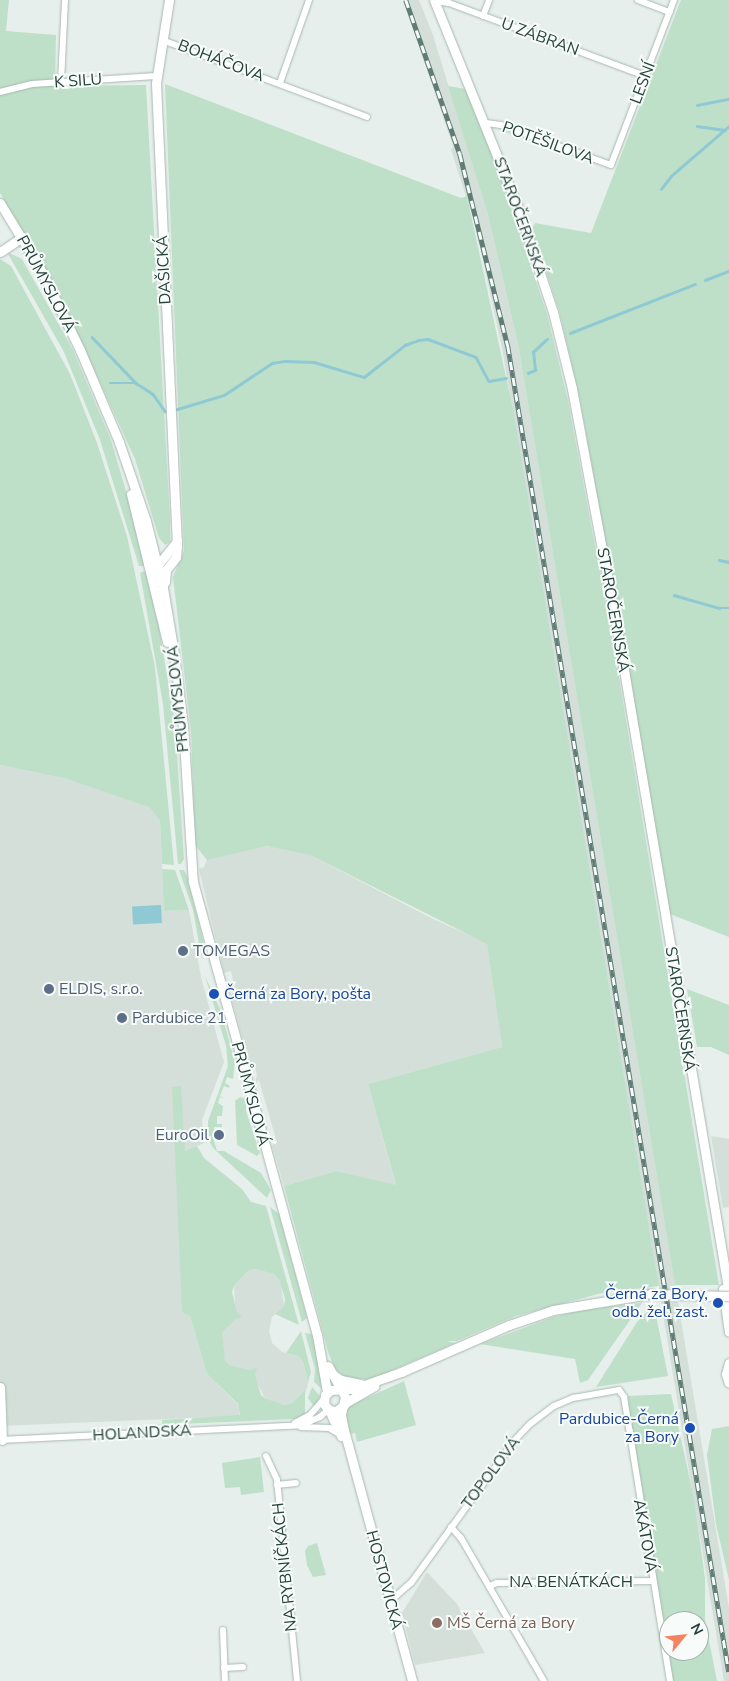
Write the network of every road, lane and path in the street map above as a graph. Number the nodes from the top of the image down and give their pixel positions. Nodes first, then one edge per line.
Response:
1 (66, 0) edge
2 (169, 0) edge
3 (309, 0) edge
4 (489, 0) edge
5 (638, 0) edge
6 (674, 0) edge
7 (434, 1) edge
8 (670, 12) junction
9 (483, 16) junction
10 (162, 40) junction
11 (156, 76) junction
12 (645, 76) junction
13 (61, 82) junction
14 (280, 83) junction
15 (0, 92) edge
16 (368, 117) dead end
17 (486, 123) junction
18 (611, 165) joint
19 (0, 203) edge
20 (22, 237) junction
21 (0, 252) edge
22 (88, 368) junction
23 (177, 540) junction
24 (153, 548) junction
25 (166, 553) junction
26 (170, 564) junction
27 (154, 565) junction
28 (166, 605) junction
29 (186, 796) junction
30 (718, 1239) junction
31 (729, 1295) edge
32 (729, 1332) edge
33 (317, 1335) junction
34 (728, 1363) edge
35 (331, 1372) junction
36 (401, 1372) junction
37 (371, 1383) junction
38 (729, 1383) edge
39 (0, 1387) edge
40 (340, 1391) junction
41 (622, 1391) joint
42 (325, 1395) junction
43 (344, 1404) junction
44 (329, 1409) junction
45 (284, 1426) junction
46 (341, 1437) junction
47 (1, 1440) edge
48 (266, 1456) dead end
49 (356, 1478) junction
50 (296, 1483) dead end
51 (277, 1485) junction
52 (451, 1527) junction
53 (653, 1581) junction
54 (490, 1586) junction
55 (390, 1601) junction
56 (223, 1630) dead end
57 (243, 1667) dead end
58 (224, 1668) junction
59 (225, 1681) edge
60 (297, 1681) edge
61 (412, 1681) edge
62 (544, 1681) edge
63 (670, 1681) edge

1 - 13 street
2 - 10 main road, DAŠICKÁ
3 - 14 street, BOHÁČOVA
4 - 9 street
5 - 8 street
6 - 8 street, LESNÍ
7 - 9 street, U ZÁBRAN
7 - 17 main road, STAROČERNSKÁ
8 - 12 street, LESNÍ
9 - 12 street, U ZÁBRAN
10 - 11 main road, DAŠICKÁ
10 - 14 street, BOHÁČOVA
11 - 13 street, K SILU
11 - 23 main road, DAŠICKÁ
12 - 18 street, LESNÍ
13 - 15 street, K SILU
14 - 16 street, BOHÁČOVA
17 - 18 street, POTĚŠILOVA
17 - 30 main road, STAROČERNSKÁ
19 - 20 main road, PRŮMYSLOVÁ
20 - 21 main road
20 - 22 main road, PRŮMYSLOVÁ
22 - 24 main road, PRŮMYSLOVÁ
22 - 27 main road, PRŮMYSLOVÁ
23 - 25 main road
23 - 26 main road, DAŠICKÁ
24 - 25 main road
24 - 27 main road, PRŮMYSLOVÁ
25 - 27 main road
26 - 27 main road
26 - 28 main road, DAŠICKÁ
27 - 28 main road, PRŮMYSLOVÁ
27 - 29 main road, PRŮMYSLOVÁ
28 - 29 main road, PRŮMYSLOVÁ
29 - 33 main road, PRŮMYSLOVÁ
30 - 31 main road, STAROČERNSKÁ
30 - 32 main road, STAROČERNSKÁ
31 - 36 main road, bridge
33 - 35 main road, PRŮMYSLOVÁ
33 - 42 main road, PRŮMYSLOVÁ
34 - 38 main road
35 - 37 main road
35 - 40 main road, PRŮMYSLOVÁ
36 - 37 main road
36 - 43 main road
37 - 40 main road
39 - 47 main road
40 - 42 main road
40 - 43 main road, HOSTOVICKÁ
41 - 52 street, TOPOLOVÁ
41 - 53 street, AKÁTOVÁ
42 - 44 main road, HOSTOVICKÁ
42 - 45 street, HOLANDSKÁ
43 - 44 main road
43 - 49 main road, HOSTOVICKÁ
44 - 45 street, HOLANDSKÁ
44 - 46 main road, HOSTOVICKÁ
45 - 46 street, HOLANDSKÁ
45 - 47 street, HOLANDSKÁ
46 - 49 main road, HOSTOVICKÁ
48 - 51 street, NA RYBNÍČKÁCH
49 - 55 main road, HOSTOVICKÁ
50 - 51 street
51 - 60 street, NA RYBNÍČKÁCH
52 - 54 street
52 - 55 street, TOPOLOVÁ
53 - 54 street, NA BENÁTKÁCH
53 - 63 street, AKÁTOVÁ
54 - 62 street
55 - 61 main road, HOSTOVICKÁ
56 - 58 street
57 - 58 street
58 - 59 street

